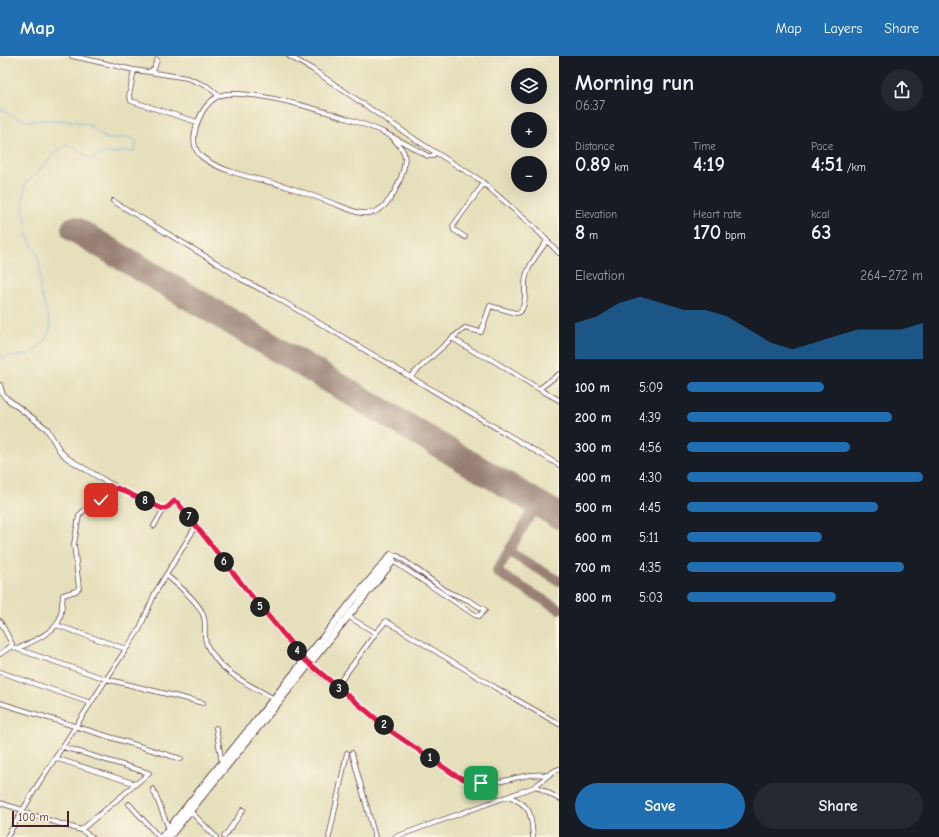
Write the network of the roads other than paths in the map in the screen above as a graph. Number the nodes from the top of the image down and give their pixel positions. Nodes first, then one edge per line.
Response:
1 (72, 56) edge
2 (289, 56) edge
3 (157, 60) dead end
4 (134, 70) junction
5 (149, 72) junction
6 (219, 96) junction
7 (198, 122) junction
8 (393, 138) junction
9 (435, 152) junction
10 (484, 183) junction
11 (113, 202) dead end
12 (465, 237) dead end
13 (547, 241) junction
14 (559, 253) edge
15 (452, 338) junction
16 (559, 374) edge
17 (410, 377) junction
18 (0, 385) edge
19 (539, 390) junction
20 (559, 400) edge
21 (559, 465) edge
22 (117, 488) junction
23 (164, 509) junction
24 (154, 526) dead end
25 (196, 526) junction
26 (392, 558) junction
27 (166, 575) junction
28 (347, 616) junction
29 (0, 621) edge
30 (56, 625) junction
31 (376, 632) junction
32 (328, 636) junction
33 (10, 646) junction
34 (17, 649) junction
35 (126, 649) junction
36 (0, 654) edge
37 (306, 662) junction
38 (0, 672) edge
39 (342, 679) dead end
40 (106, 680) junction
41 (276, 700) junction
42 (91, 703) junction
43 (203, 703) dead end
44 (0, 704) edge
45 (559, 724) edge
46 (75, 727) junction
47 (216, 728) dead end
48 (63, 747) junction
49 (55, 758) junction
50 (181, 759) dead end
51 (222, 763) junction
52 (559, 769) edge
53 (548, 775) junction
54 (210, 783) junction
55 (136, 784) junction
56 (536, 786) junction
57 (153, 789) dead end
58 (509, 796) junction
59 (559, 799) edge
60 (0, 803) edge
61 (129, 804) dead end
62 (189, 810) junction
63 (243, 810) dead end
64 (22, 811) junction
65 (81, 830) junction
66 (171, 833) edge
67 (7, 837) edge
68 (92, 837) edge
69 (159, 837) edge
70 (162, 837) edge
71 (216, 837) edge
72 (224, 837) edge
73 (330, 837) edge
74 (376, 837) edge
75 (395, 837) edge
76 (533, 837) edge

1 - 4 street
2 - 9 street
3 - 5 street
4 - 5 street
4 - 7 street
5 - 6 street
6 - 7 street
6 - 8 street
7 - 8 street
8 - 9 street
9 - 10 street
10 - 12 street
10 - 13 street
11 - 17 street
13 - 14 street
13 - 15 street
15 - 17 street
15 - 19 street
16 - 19 street
17 - 21 street
18 - 22 street
19 - 20 street
22 - 23 street
22 - 30 street
23 - 24 street
23 - 25 street
25 - 27 street
25 - 37 street
26 - 26 street
26 - 28 highway
26 - 32 highway
27 - 35 street
27 - 41 street
28 - 31 street
28 - 32 highway
29 - 33 street
30 - 34 street
30 - 35 street
31 - 39 street
31 - 45 street
32 - 37 highway
33 - 34 street
33 - 36 street
34 - 40 street
35 - 40 street
37 - 41 highway
37 - 53 street
38 - 42 street
40 - 42 street
40 - 43 street
41 - 51 highway
41 - 54 highway
42 - 46 street
44 - 46 street
46 - 48 street
46 - 50 street
47 - 51 street
48 - 49 street
48 - 55 street
49 - 55 street
49 - 64 street
51 - 54 highway
52 - 53 street
53 - 56 street
54 - 62 highway
55 - 65 street
56 - 58 street
56 - 59 street
57 - 66 street
58 - 75 street
58 - 76 street
60 - 64 street
61 - 69 street
62 - 66 highway
62 - 71 street
63 - 72 street
64 - 65 street
64 - 67 street
65 - 68 street
66 - 70 highway
73 - 74 street

